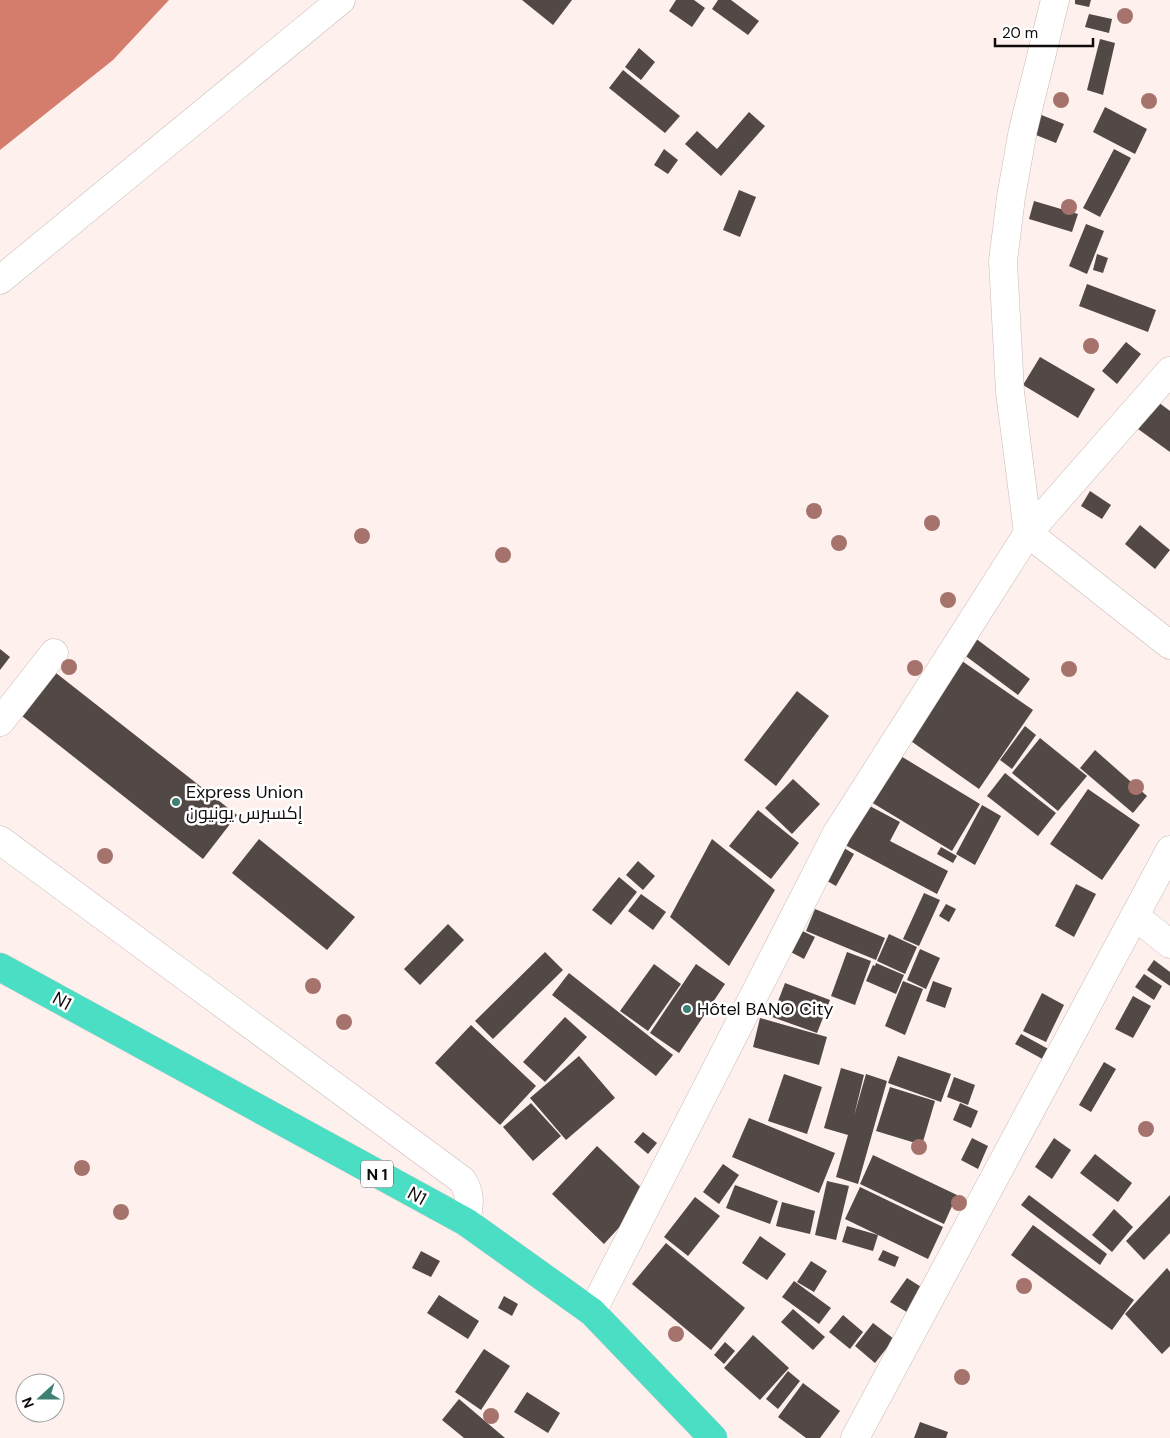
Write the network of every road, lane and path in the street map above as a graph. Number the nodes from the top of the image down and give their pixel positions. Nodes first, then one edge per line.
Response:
1 (341, 0) edge
2 (1055, 0) edge
3 (0, 280) edge
4 (1170, 371) edge
5 (1028, 534) junction
6 (1170, 645) edge
7 (54, 653) dead end
8 (0, 722) edge
9 (0, 840) edge
10 (1170, 850) edge
11 (1135, 916) junction
12 (1170, 944) edge
13 (0, 967) edge
14 (466, 1222) junction
15 (592, 1312) junction
16 (713, 1438) edge
17 (855, 1438) edge

1 - 3 street
2 - 5 street
4 - 5 street
5 - 6 street
5 - 15 street
7 - 8 street
9 - 14 street
10 - 11 street
11 - 12 street
11 - 17 street
13 - 14 highway, N1 / N 1
14 - 15 highway, N1 / N 1
15 - 16 highway, N1 / N 1

